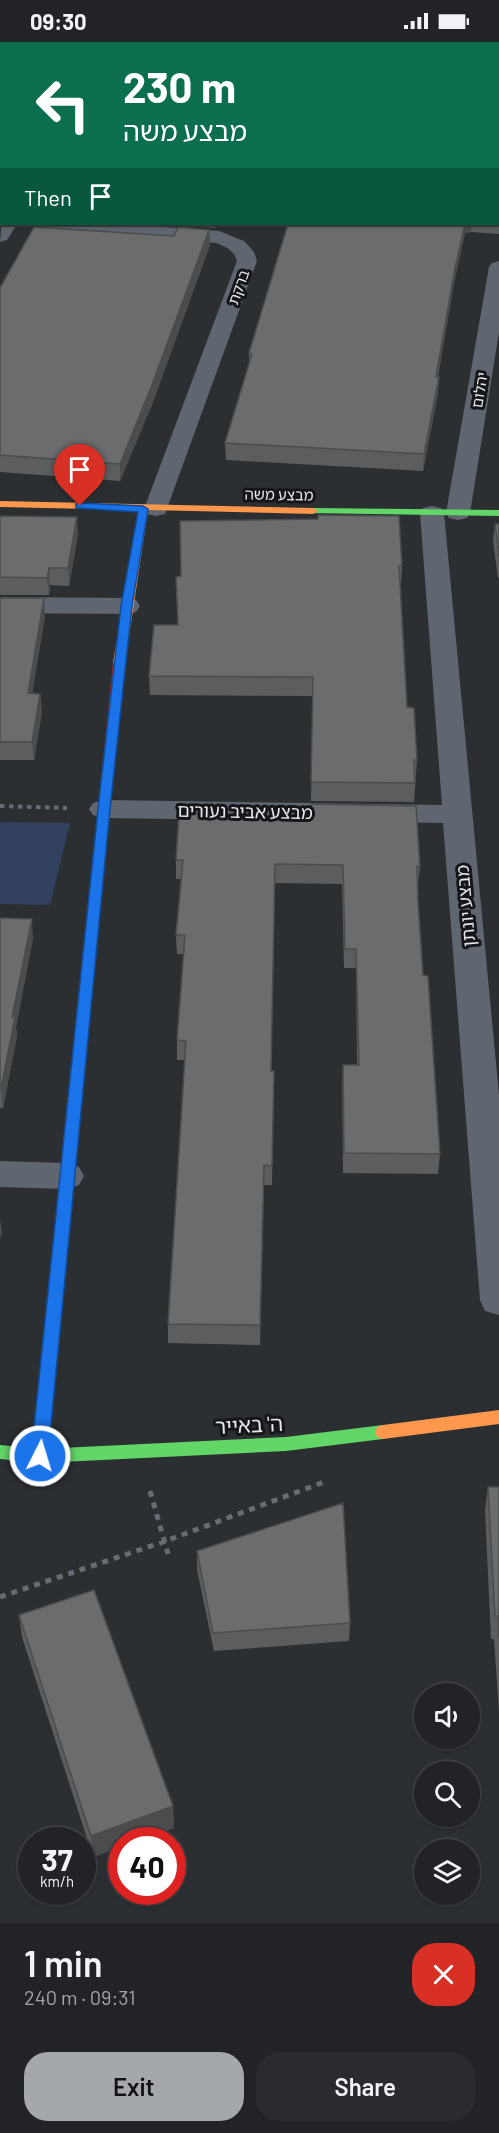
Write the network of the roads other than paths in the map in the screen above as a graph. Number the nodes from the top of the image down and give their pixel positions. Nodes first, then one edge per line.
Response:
1 (63, 225) edge
2 (499, 267) edge
3 (0, 506) edge
4 (150, 509) junction
5 (445, 513) junction
6 (499, 513) edge
7 (0, 605) edge
8 (127, 606) junction
9 (104, 809) junction
10 (458, 814) junction
11 (0, 1174) edge
12 (66, 1176) junction
13 (499, 1300) edge
14 (499, 1418) edge
15 (0, 1452) edge
16 (40, 1456) junction

1 - 4 street, ברקת
2 - 5 street, יהלום
3 - 4 street, מבצע משה
4 - 5 street, מבצע משה
4 - 8 street
5 - 6 street, מבצע משה
5 - 10 street, מבצע יונתן
7 - 8 street
8 - 9 street
9 - 10 street, מבצע אביב נעורים
9 - 12 street
10 - 13 street, מבצע יונתן
11 - 12 street
12 - 16 street
14 - 16 street, ה' באייר
15 - 16 street, ה' באייר

